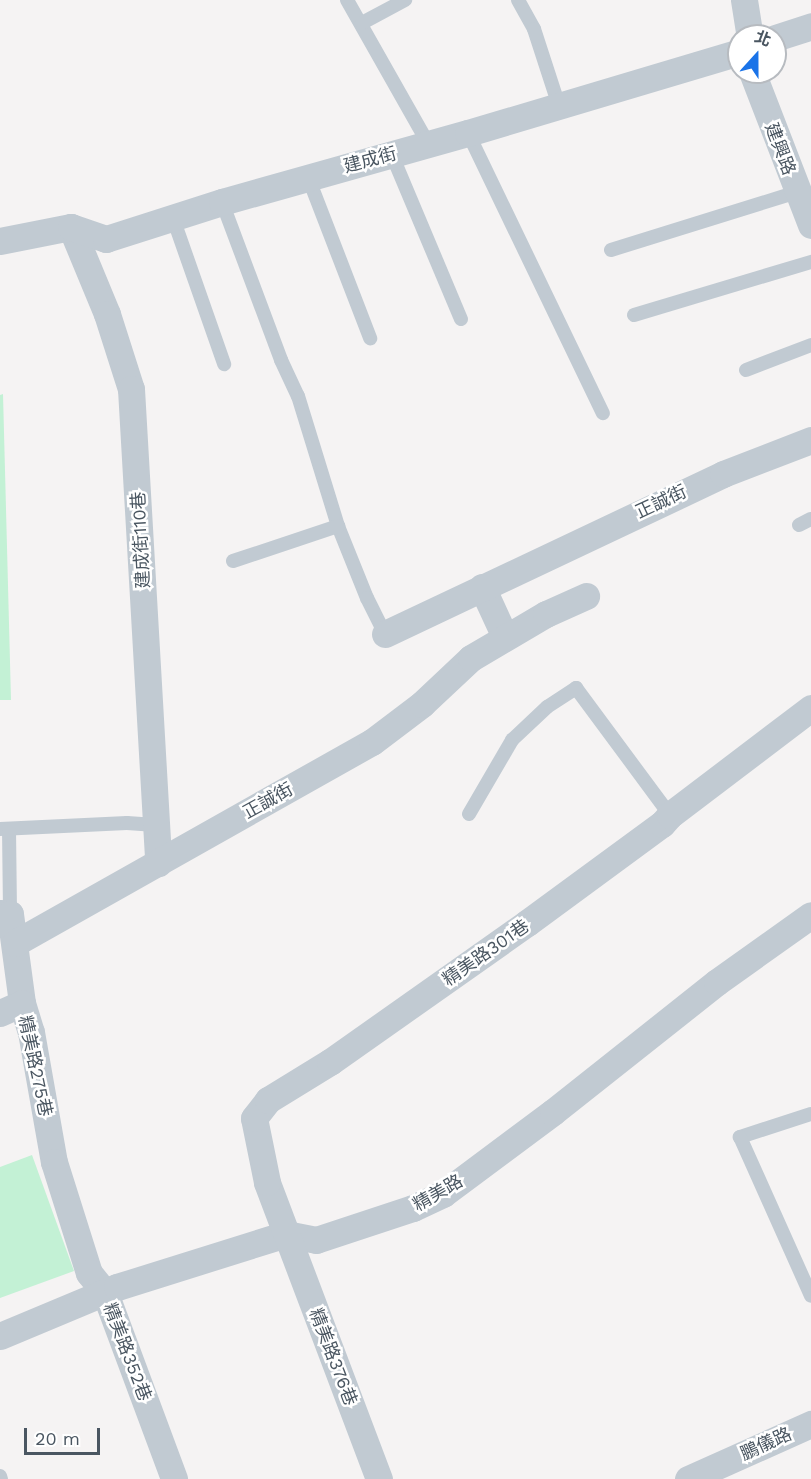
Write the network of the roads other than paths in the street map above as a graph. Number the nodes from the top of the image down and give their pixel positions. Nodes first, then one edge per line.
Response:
1 (347, 0) edge
2 (405, 0) edge
3 (518, 0) edge
4 (744, 0) edge
5 (362, 23) junction
6 (748, 24) edge
7 (811, 26) edge
8 (787, 34) edge
9 (727, 56) edge
10 (756, 84) edge
11 (560, 106) junction
12 (468, 133) junction
13 (428, 143) junction
14 (392, 155) junction
15 (308, 177) junction
16 (797, 192) junction
17 (222, 202) junction
18 (173, 218) junction
19 (811, 225) edge
20 (71, 227) junction
21 (0, 241) edge
22 (611, 250) dead end
23 (811, 262) edge
24 (634, 315) dead end
25 (461, 319) dead end
26 (370, 339) dead end
27 (811, 345) edge
28 (224, 364) dead end
29 (746, 370) dead end
30 (603, 413) dead end
31 (811, 440) edge
32 (338, 526) junction
33 (233, 561) dead end
34 (482, 587) junction
35 (586, 596) dead end
36 (385, 634) joint
37 (505, 638) junction
38 (811, 708) edge
39 (469, 814) dead end
40 (670, 815) junction
41 (156, 825) junction
42 (5, 829) edge
43 (158, 863) junction
44 (5, 914) edge
45 (811, 915) edge
46 (15, 943) junction
47 (11, 1008) edge
48 (811, 1114) edge
49 (286, 1234) junction
50 (105, 1293) junction
51 (811, 1296) edge
52 (0, 1336) edge
53 (811, 1424) edge
54 (174, 1479) edge
55 (379, 1479) edge
56 (688, 1479) edge

1 - 5 lane
2 - 5 lane
3 - 11 lane
4 - 6 street
5 - 13 lane
7 - 8 street
9 - 11 street, 建成街
10 - 16 street, 建興路
11 - 12 street, 建成街
12 - 13 street, 建成街
12 - 30 lane
13 - 14 street, 建成街
14 - 15 street, 建成街
14 - 25 lane
15 - 17 street, 建成街
15 - 26 lane
16 - 19 street, 建興路
16 - 22 lane
17 - 18 street, 建成街
17 - 32 lane
18 - 20 street, 建成街
18 - 28 lane
20 - 21 street
20 - 41 street, 建成街110巷
23 - 24 lane
27 - 29 lane
31 - 34 street, 正誠街
32 - 33 lane
32 - 36 lane
34 - 36 street, 正誠街
34 - 37 street
35 - 37 street, 正誠街
37 - 43 street, 正誠街
38 - 40 street, 精美路301巷
39 - 40 lane
40 - 49 street, 精美路301巷
41 - 42 lane
41 - 43 street, 建成街110巷
42 - 44 lane, 精美路275巷
43 - 46 street, 正誠街
44 - 46 street, 精美路275巷
45 - 49 street, 精美路
46 - 47 street, 精美路275巷
47 - 50 street, 精美路275巷
48 - 51 lane
49 - 50 street, 精美路
49 - 55 street, 精美路376巷
50 - 52 street, 精美路
50 - 54 street, 精美路352巷
53 - 56 street, 鵬儀路

